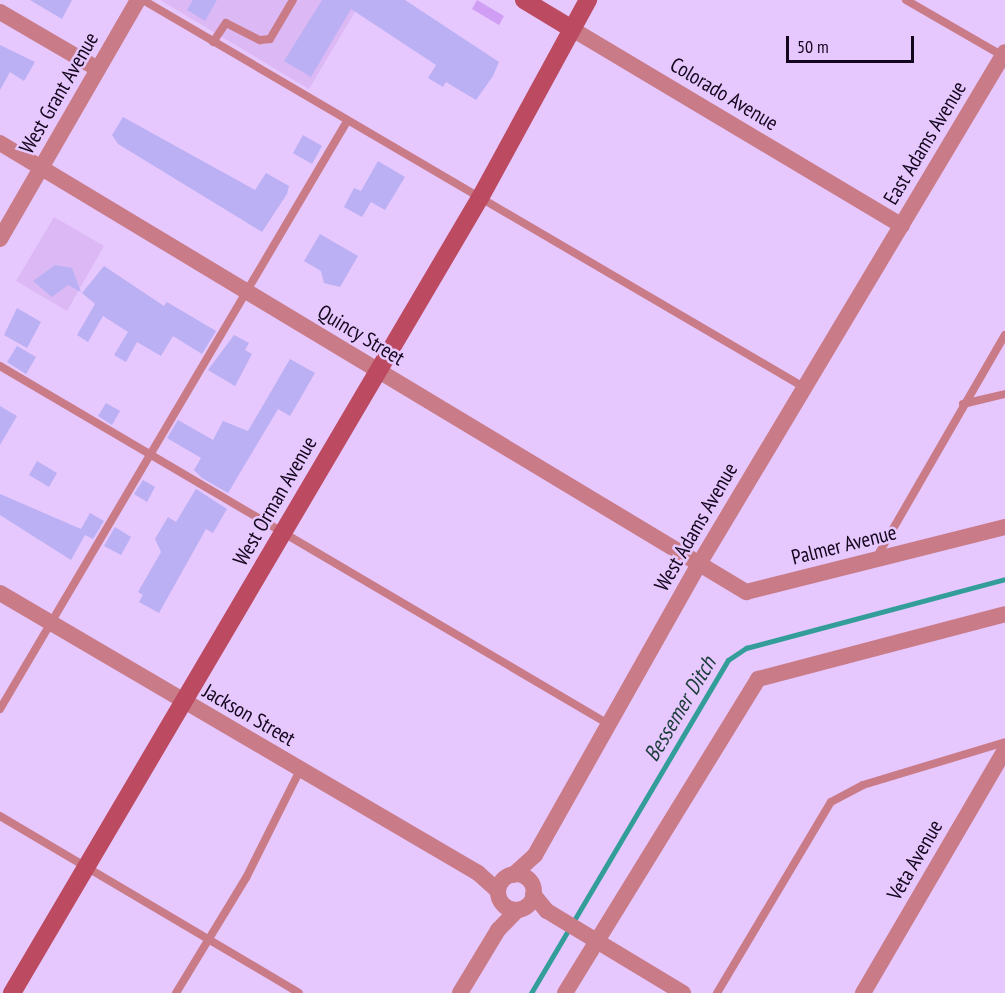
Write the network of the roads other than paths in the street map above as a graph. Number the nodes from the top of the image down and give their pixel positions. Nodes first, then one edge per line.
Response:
1 (138, 0) edge
2 (143, 0) edge
3 (293, 0) edge
4 (524, 0) edge
5 (588, 0) edge
6 (906, 0) edge
7 (0, 12) edge
8 (572, 29) junction
9 (213, 42) junction
10 (1004, 54) edge
11 (98, 69) junction
12 (346, 123) junction
13 (0, 143) edge
14 (42, 169) junction
15 (480, 198) junction
16 (902, 226) junction
17 (0, 239) edge
18 (246, 292) junction
19 (1005, 335) edge
20 (0, 366) edge
21 (378, 371) junction
22 (805, 388) junction
23 (1005, 394) edge
24 (963, 404) junction
25 (151, 455) junction
26 (1005, 527) edge
27 (283, 533) junction
28 (873, 562) junction
29 (699, 564) junction
30 (0, 593) edge
31 (1005, 614) edge
32 (52, 624) junction
33 (183, 703) junction
34 (0, 709) edge
35 (610, 726) junction
36 (1005, 742) edge
37 (1005, 750) edge
38 (300, 770) junction
39 (0, 816) edge
40 (86, 867) junction
41 (515, 893) junction
42 (589, 935) junction
43 (207, 939) junction
44 (12, 993) edge
45 (176, 993) edge
46 (299, 993) edge
47 (460, 993) edge
48 (565, 993) edge
49 (683, 993) edge
50 (717, 993) edge
51 (863, 993) edge

1 - 11 street, West Grant Avenue
2 - 9 lane
3 - 9 lane
4 - 8 street, Colorado Avenue
5 - 8 street, West Orman Avenue
6 - 10 lane
7 - 11 street
8 - 15 street, West Orman Avenue
8 - 16 street, Colorado Avenue
9 - 12 lane
10 - 16 street, East Adams Avenue
11 - 14 street, West Grant Avenue
12 - 15 lane
12 - 18 lane
13 - 14 street, Quincy Street
14 - 17 street, West Grant Avenue
14 - 18 street, Quincy Street
15 - 21 street, West Orman Avenue
15 - 22 lane
16 - 22 street, West Adams Avenue
18 - 21 street, Quincy Street
18 - 25 lane
19 - 24 lane
20 - 25 lane
21 - 27 street, West Orman Avenue
21 - 29 street, Quincy Street
22 - 29 street, West Adams Avenue
23 - 24 lane
24 - 28 lane
25 - 27 lane
25 - 32 lane
26 - 28 street, Palmer Avenue
27 - 33 street, West Orman Avenue
27 - 35 lane
28 - 29 street, Palmer Avenue
29 - 35 street, West Adams Avenue
30 - 32 street, Jackson Street
31 - 42 street
32 - 33 street, Jackson Street
32 - 34 lane
33 - 38 street, Jackson Street
33 - 40 street, West Orman Avenue
35 - 41 street, West Adams Avenue
36 - 50 lane
37 - 51 street, Veta Avenue
38 - 41 street, Jackson Street
38 - 43 lane
39 - 40 lane
40 - 43 lane
40 - 44 street, West Orman Avenue
41 - 42 street, Jackson Street
41 - 47 street, West Adams Avenue
42 - 48 street
42 - 49 street, Jackson Street
43 - 45 lane
43 - 46 lane

